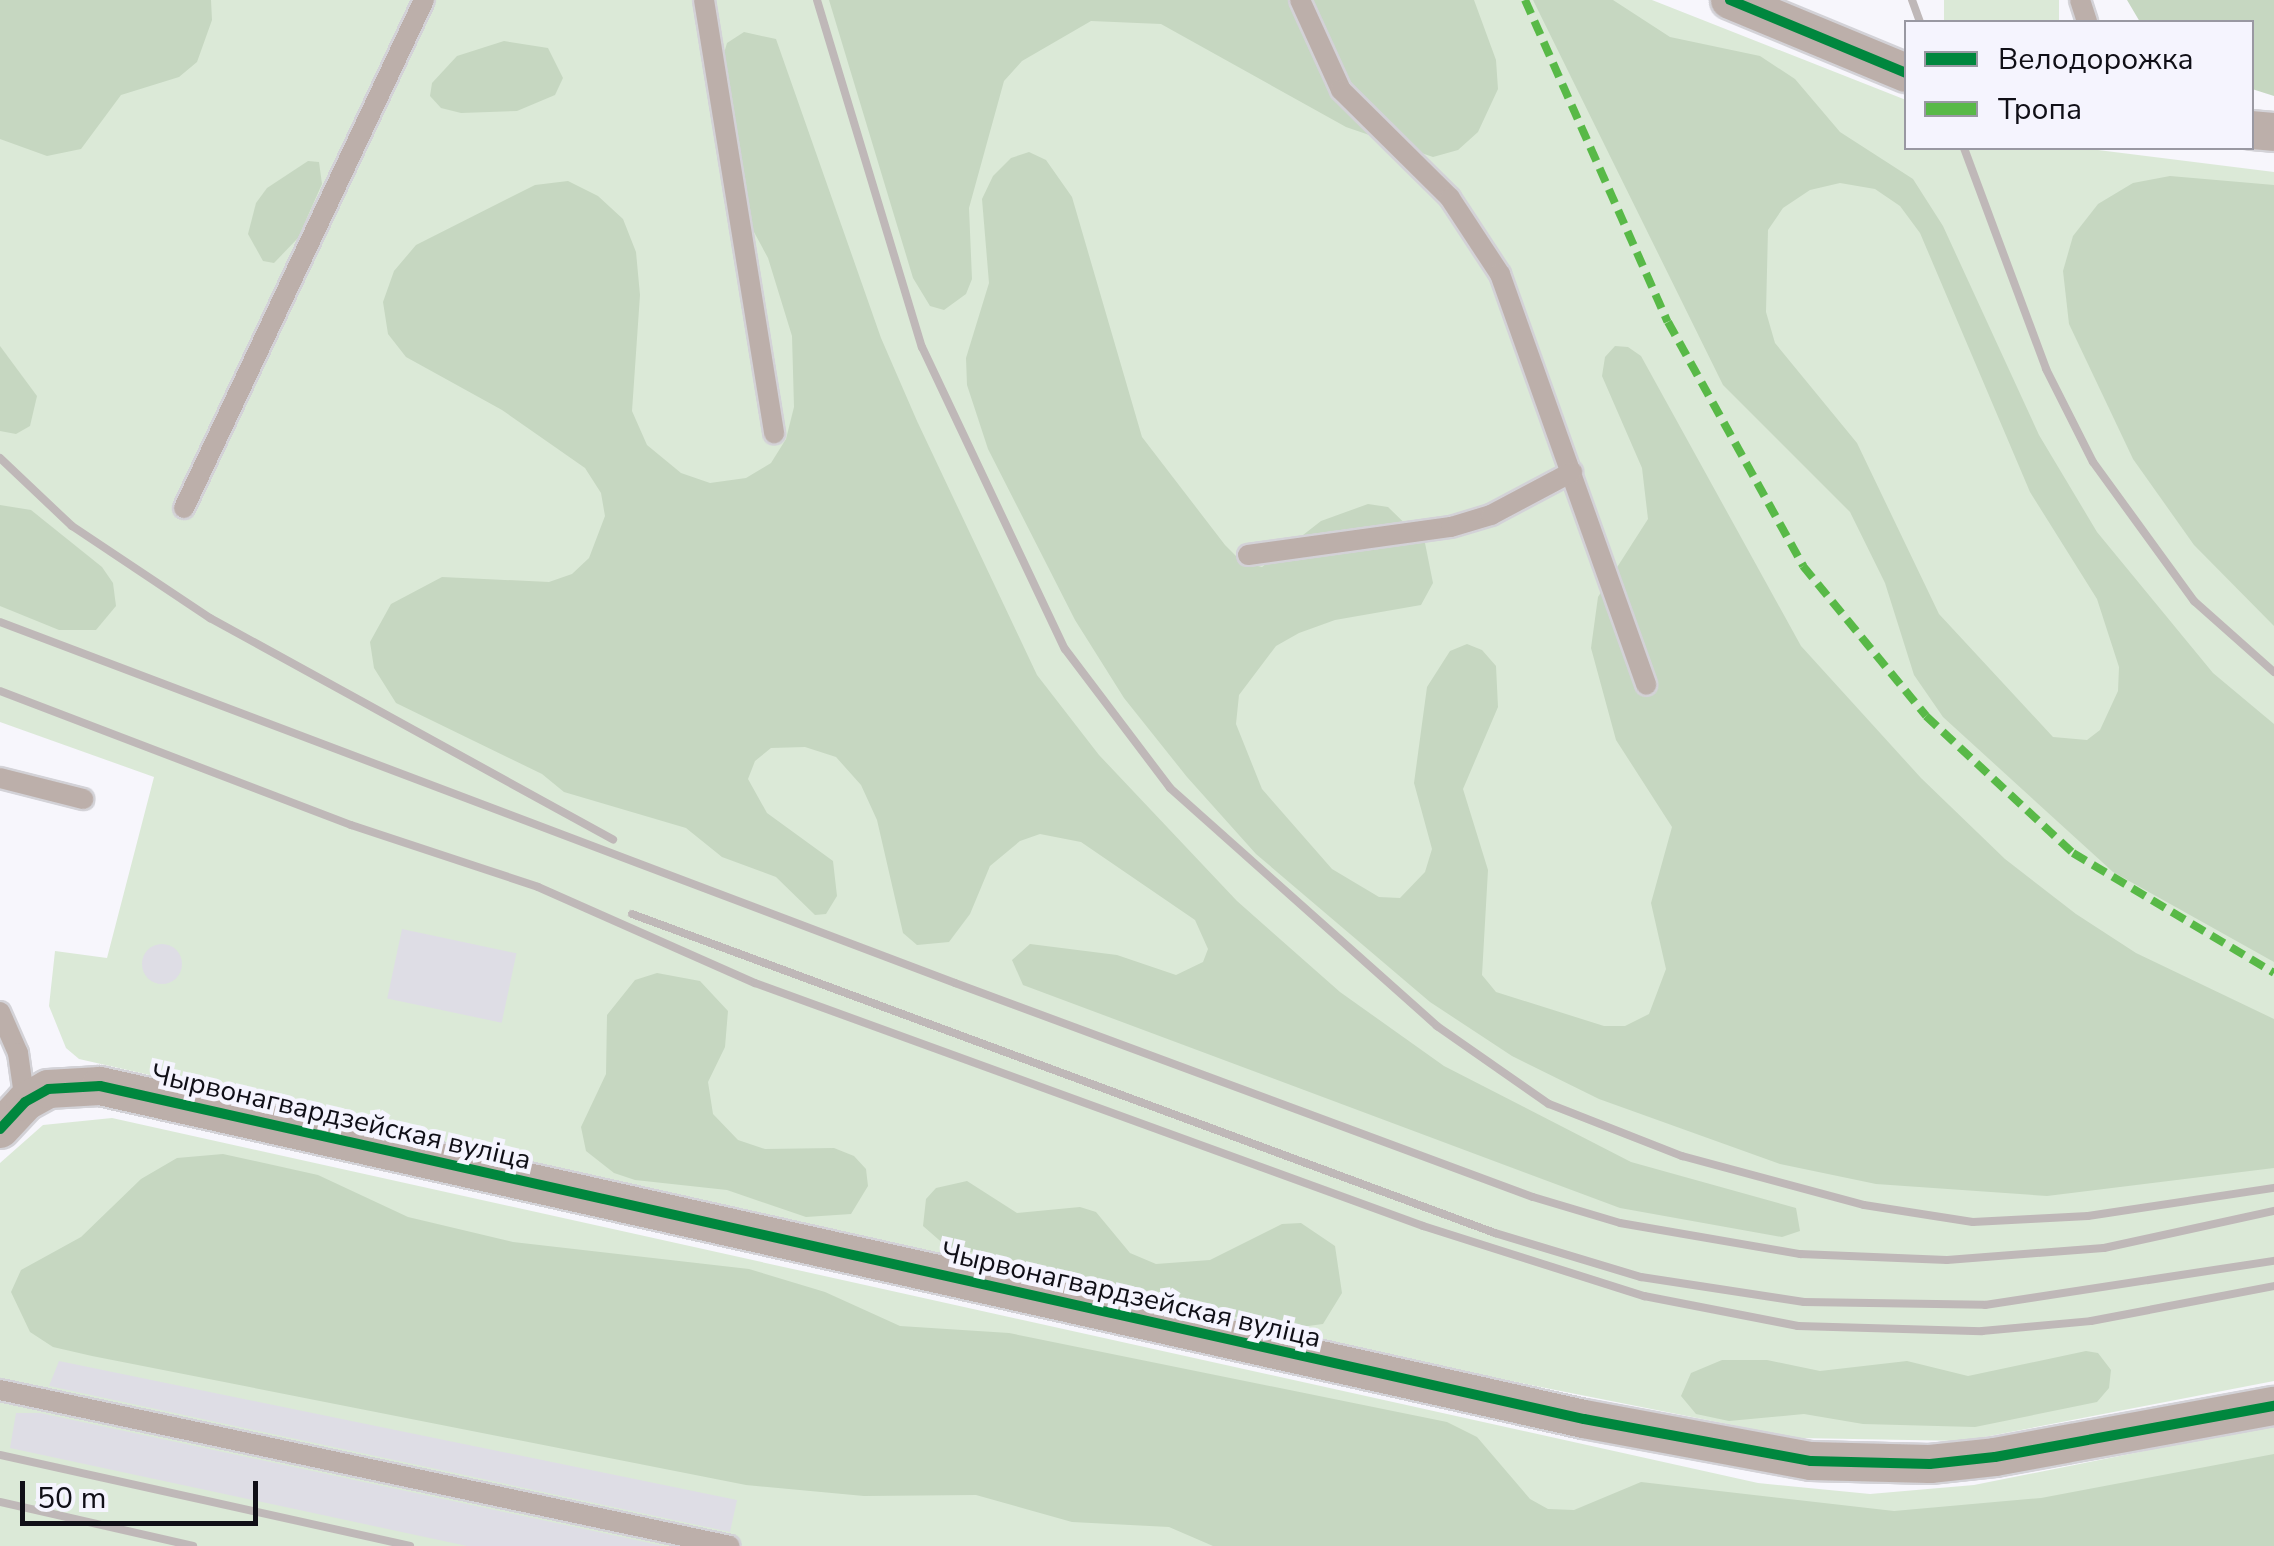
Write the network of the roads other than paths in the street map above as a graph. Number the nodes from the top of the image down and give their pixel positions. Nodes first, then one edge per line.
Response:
1 (424, 0) edge
2 (704, 0) edge
3 (1300, 0) edge
4 (1730, 0) edge
5 (1904, 72) edge
6 (774, 434) dead end
7 (1572, 472) junction
8 (184, 508) dead end
9 (1248, 555) dead end
10 (1646, 685) dead end
11 (0, 778) edge
12 (83, 799) dead end
13 (0, 1012) edge
14 (12, 1115) edge
15 (0, 1390) edge
16 (2274, 1406) edge
17 (730, 1546) edge

1 - 8 lane
2 - 6 lane
3 - 7 lane
4 - 5 street
7 - 9 lane
7 - 10 lane
11 - 12 lane
13 - 14 lane
14 - 16 street, Чырвонагвардзейская вуліца
15 - 17 lane

